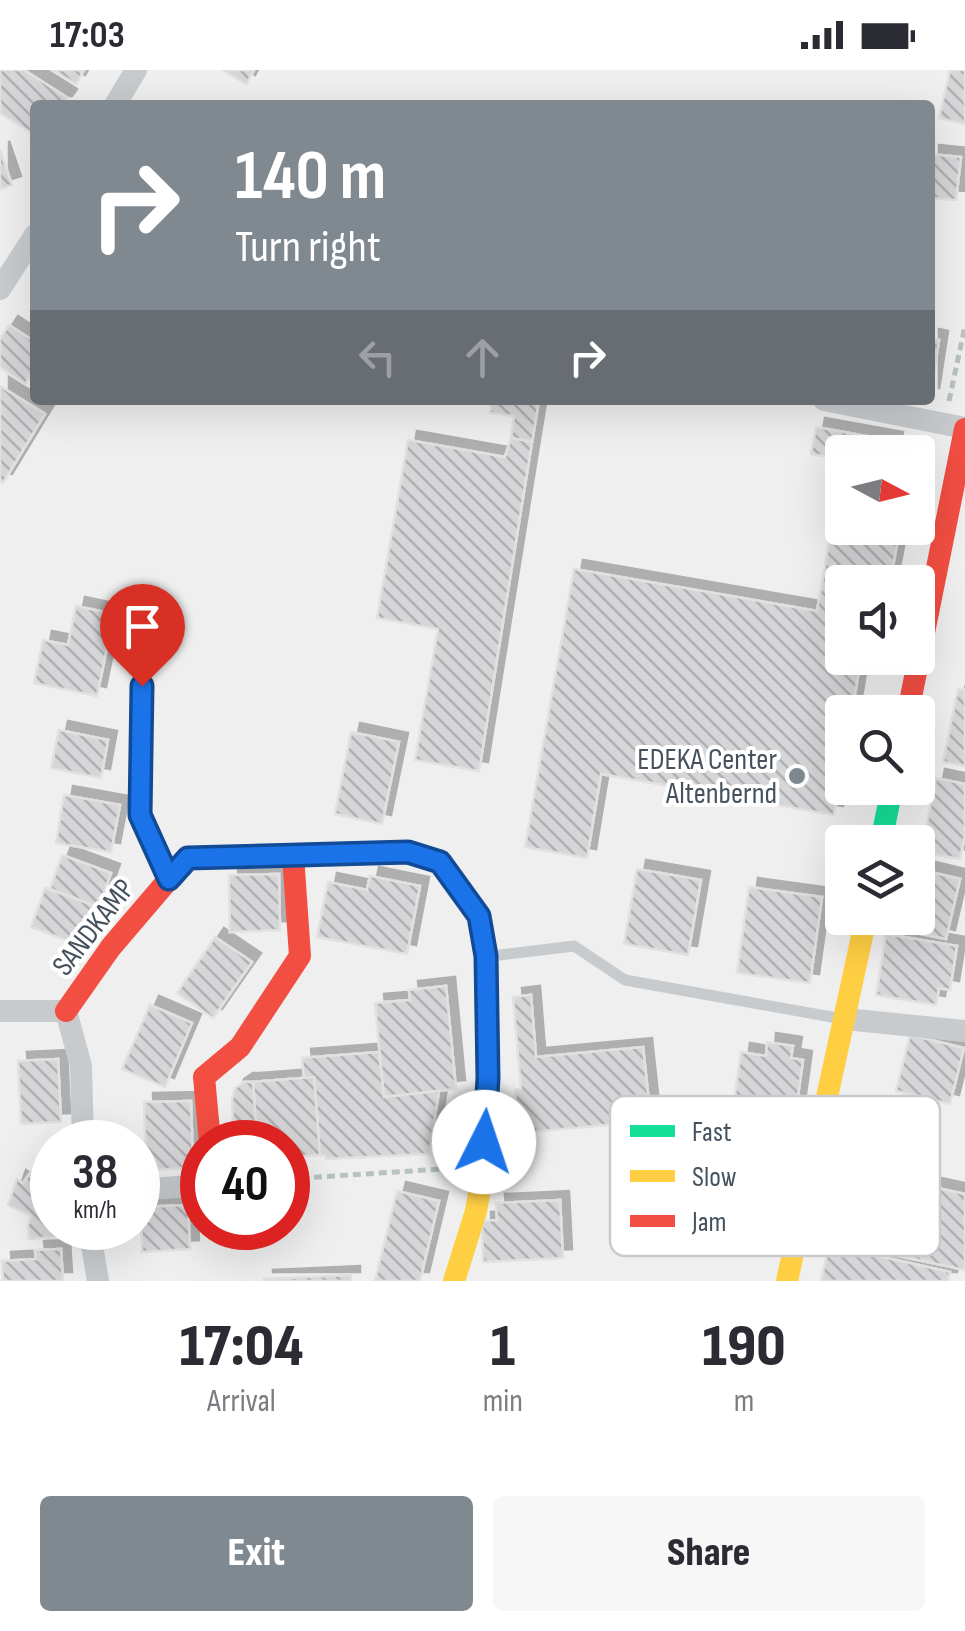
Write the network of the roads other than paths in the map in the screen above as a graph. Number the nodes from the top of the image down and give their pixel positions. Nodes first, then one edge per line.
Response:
1 (136, 70) edge
2 (118, 100) edge
3 (0, 247) edge
4 (30, 249) edge
5 (30, 250) edge
6 (0, 289) edge
7 (849, 405) edge
8 (965, 428) edge
9 (142, 686) dead end
10 (911, 695) edge
11 (293, 856) junction
12 (169, 879) junction
13 (862, 935) edge
14 (486, 956) junction
15 (66, 1010) junction
16 (0, 1011) edge
17 (845, 1019) junction
18 (965, 1031) edge
19 (828, 1096) edge
20 (82, 1120) edge
21 (208, 1120) edge
22 (93, 1250) edge
23 (793, 1256) edge
24 (98, 1281) edge
25 (454, 1281) edge
26 (787, 1281) edge

1 - 2 street
3 - 4 street
5 - 6 street
7 - 8 street
8 - 10 street
9 - 12 lane
11 - 12 street, SANDKAMP
11 - 14 street, SANDKAMP
11 - 21 street
12 - 15 street, SANDKAMP
13 - 17 street
14 - 17 lane
14 - 25 street, SANDKAMP
15 - 16 street, SANDKAMP
15 - 20 street, SANDKAMP
17 - 18 street
17 - 19 street
22 - 24 street
23 - 26 street

